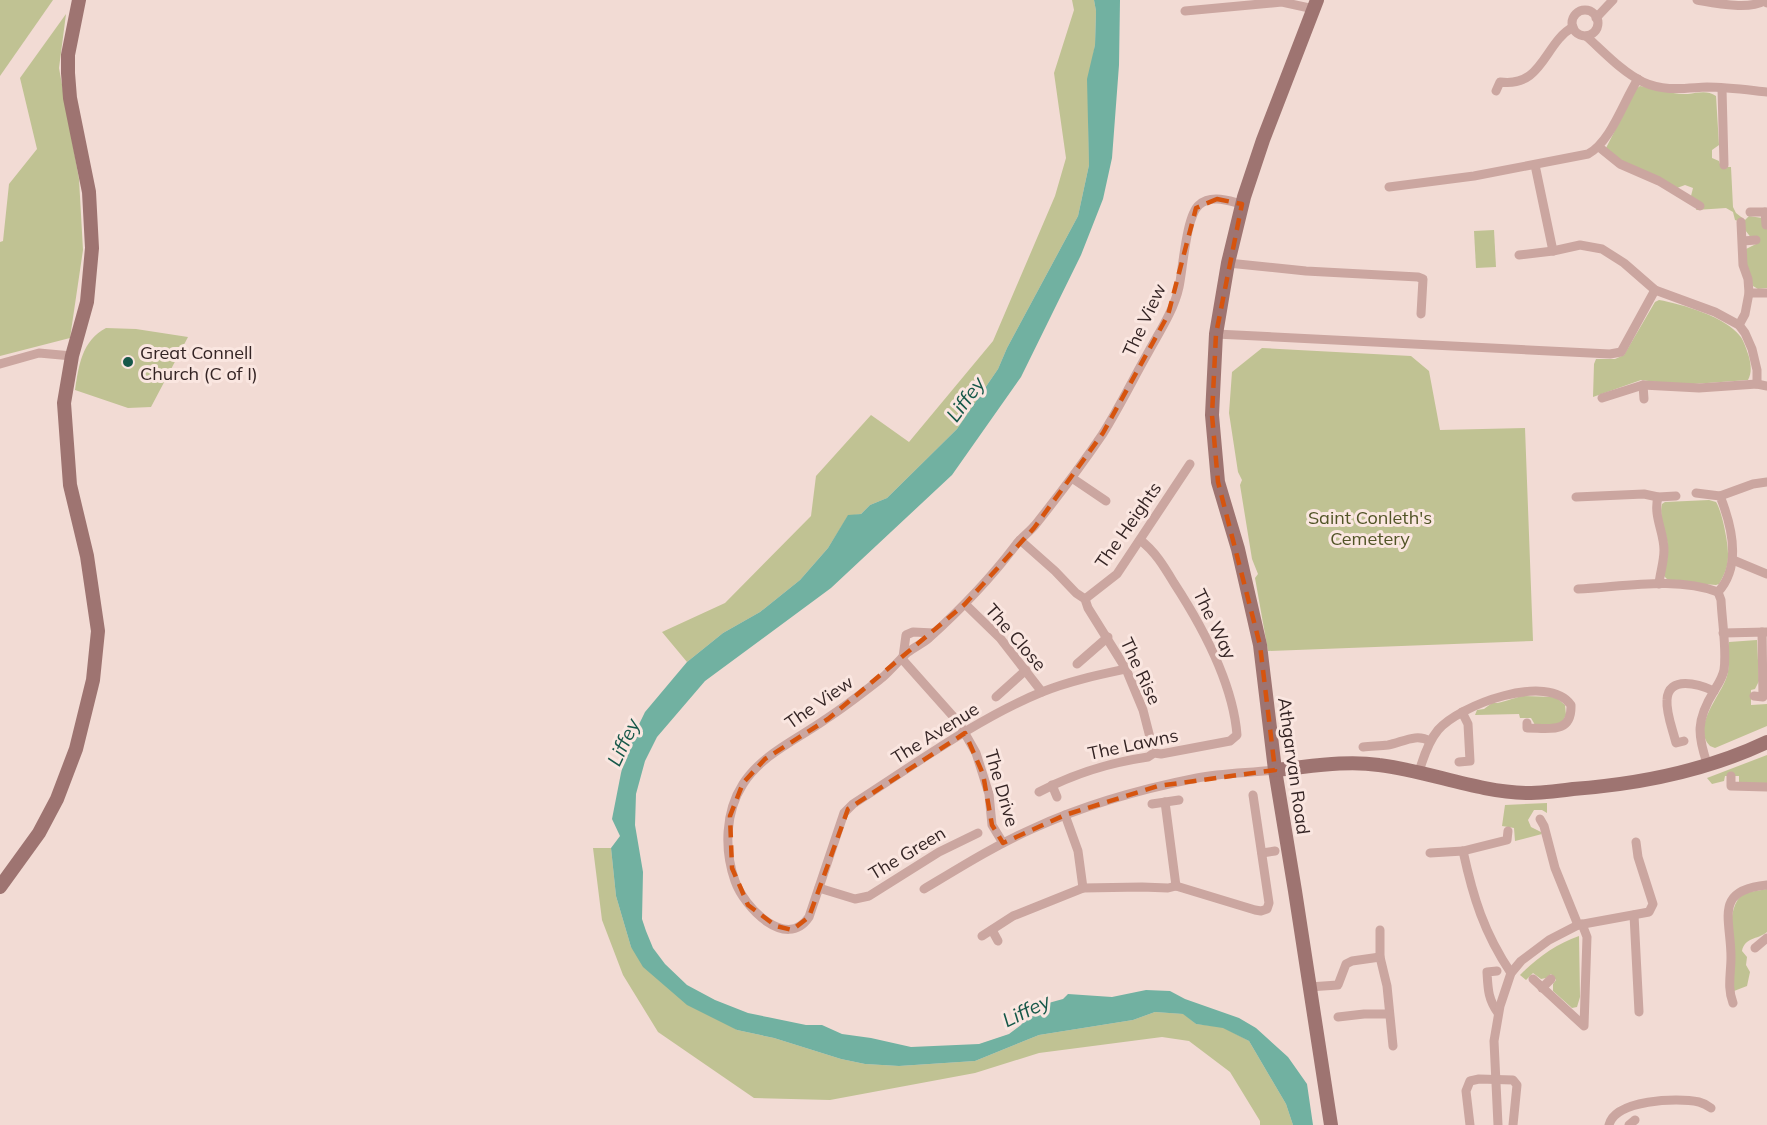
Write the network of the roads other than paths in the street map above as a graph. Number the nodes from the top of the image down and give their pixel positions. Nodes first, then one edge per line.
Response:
1 (79, 0) edge
2 (1613, 0) edge
3 (1697, 0) edge
4 (1765, 1) edge
5 (1319, 3) edge
6 (1584, 5) edge
7 (1185, 11) dead end
8 (1596, 18) junction
9 (1573, 27) junction
10 (1586, 36) junction
11 (1495, 72) dead end
12 (1638, 79) junction
13 (1722, 88) junction
14 (1767, 92) edge
15 (1599, 147) junction
16 (1535, 165) junction
17 (1724, 165) dead end
18 (1409, 186) junction
19 (1389, 187) dead end
20 (1411, 196) dead end
21 (1242, 204) junction
22 (1700, 206) dead end
23 (1750, 212) dead end
24 (1766, 212) edge
25 (1741, 222) dead end
26 (1766, 225) edge
27 (1756, 240) dead end
28 (1743, 241) junction
29 (1553, 251) junction
30 (1519, 255) dead end
31 (1228, 263) junction
32 (1655, 291) junction
33 (1749, 293) junction
34 (1767, 293) edge
35 (1420, 314) dead end
36 (1739, 325) junction
37 (1216, 334) junction
38 (1586, 341) dead end
39 (1586, 353) junction
40 (72, 356) junction
41 (0, 364) edge
42 (1643, 385) junction
43 (1762, 385) edge
44 (1602, 398) dead end
45 (1644, 399) dead end
46 (1190, 464) dead end
47 (1072, 478) junction
48 (1178, 482) junction
49 (1767, 482) edge
50 (1188, 489) dead end
51 (1696, 493) dead end
52 (1676, 496) dead end
53 (1720, 496) junction
54 (1575, 497) dead end
55 (1658, 497) junction
56 (1106, 501) dead end
57 (1020, 540) junction
58 (1140, 540) junction
59 (1733, 560) junction
60 (1767, 574) edge
61 (1659, 584) junction
62 (1578, 589) dead end
63 (1718, 592) junction
64 (1085, 599) junction
65 (965, 604) junction
66 (1765, 632) edge
67 (934, 633) junction
68 (1723, 633) junction
69 (1108, 637) junction
70 (903, 658) junction
71 (1077, 664) dead end
72 (1126, 669) junction
73 (1026, 670) junction
74 (1714, 691) junction
75 (1042, 692) junction
76 (1754, 696) dead end
77 (996, 697) dead end
78 (1462, 712) junction
79 (1527, 723) dead end
80 (965, 733) junction
81 (1236, 735) joint
82 (1430, 741) junction
83 (1684, 741) dead end
84 (1767, 742) edge
85 (1363, 747) dead end
86 (1154, 753) junction
87 (1459, 762) dead end
88 (1708, 766) junction
89 (1275, 770) junction
90 (1419, 772) junction
91 (1731, 777) dead end
92 (1052, 785) junction
93 (1767, 787) edge
94 (1039, 792) dead end
95 (1254, 795) dead end
96 (1057, 797) dead end
97 (1179, 800) dead end
98 (1165, 802) junction
99 (1152, 804) dead end
100 (1065, 815) junction
101 (1540, 819) dead end
102 (959, 828) dead end
103 (1508, 831) dead end
104 (978, 833) dead end
105 (964, 838) junction
106 (1636, 842) dead end
107 (1003, 843) junction
108 (1275, 851) dead end
109 (1463, 851) junction
110 (1262, 853) junction
111 (1430, 853) dead end
112 (1767, 885) edge
113 (1176, 886) junction
114 (0, 887) edge
115 (819, 888) junction
116 (1083, 888) junction
117 (924, 889) dead end
118 (1634, 915) junction
119 (1580, 925) junction
120 (992, 930) junction
121 (1380, 930) dead end
122 (982, 936) dead end
123 (1767, 938) edge
124 (998, 940) dead end
125 (1755, 948) dead end
126 (1380, 957) junction
127 (1497, 971) dead end
128 (1511, 973) junction
129 (1533, 979) dead end
130 (1551, 979) dead end
131 (1309, 987) junction
132 (1542, 988) junction
133 (1733, 1003) dead end
134 (1639, 1012) dead end
135 (1498, 1013) junction
136 (1389, 1014) junction
137 (1342, 1015) dead end
138 (1393, 1046) dead end
139 (1496, 1080) junction
140 (1711, 1108) dead end
141 (1330, 1125) edge
142 (1470, 1125) edge
143 (1498, 1125) edge
144 (1513, 1125) edge
145 (1609, 1125) edge

1 - 40 street
2 - 8 street
3 - 4 street
5 - 7 street
5 - 21 street, Athgarvan Road
6 - 8 street
6 - 9 street
8 - 10 street
9 - 10 street
9 - 11 street
10 - 12 street
12 - 13 street
12 - 15 street
13 - 14 street
13 - 17 street
15 - 16 street
15 - 22 street
16 - 18 street
16 - 29 street
18 - 19 street
18 - 20 street
21 - 31 street, Athgarvan Road
21 - 47 street, The View
23 - 24 street
24 - 26 street
25 - 28 street
27 - 28 street
28 - 33 street
29 - 30 street
29 - 32 street
31 - 35 street
31 - 37 street, Athgarvan Road
32 - 36 street
32 - 39 street
33 - 34 street
33 - 36 street
36 - 43 street
37 - 39 street
37 - 89 street, Athgarvan Road
38 - 39 street
40 - 41 street
40 - 114 street
42 - 43 street
42 - 44 street
42 - 45 street
46 - 48 street, The Heights
47 - 56 street
47 - 57 street, The View
48 - 50 street
48 - 58 street, The Heights
49 - 53 street
51 - 53 street
52 - 55 street
53 - 59 street
54 - 55 street
55 - 61 street
57 - 64 street, The Rise
57 - 65 street, The View
58 - 64 street, The Heights
58 - 81 street, The Way
59 - 60 street
59 - 63 street
61 - 62 street
61 - 63 street
63 - 68 street
64 - 69 street, The Rise
65 - 67 street, The View
65 - 73 street, The Close
66 - 68 street
66 - 76 street
67 - 70 street, The View
67 - 70 street
68 - 74 street
69 - 71 street, The Rise
69 - 72 street, The Rise
70 - 80 street, The Drive
70 - 115 street, The View
72 - 75 street, The Avenue
72 - 86 street, The Rise
73 - 75 street, The Close
73 - 77 street
74 - 83 street
74 - 88 street
75 - 80 street, The Avenue
78 - 79 street
78 - 82 street
78 - 87 street
80 - 107 street, The Drive
80 - 115 street, The Avenue
81 - 86 street, The Lawns
82 - 85 street
82 - 90 street
84 - 88 street
86 - 92 street, The Lawns
88 - 90 street
89 - 90 street
89 - 100 street
89 - 131 street, Athgarvan Road
91 - 93 street
92 - 94 street, The Lawns
92 - 96 street
95 - 110 street
97 - 98 street
98 - 99 street
98 - 113 street
100 - 107 street
100 - 116 street
101 - 119 street
102 - 105 street
103 - 109 street
104 - 105 street, The Green
105 - 115 street, The Green
106 - 118 street
107 - 117 street
108 - 110 street
109 - 111 street
109 - 128 street
110 - 113 street
112 - 133 street
113 - 116 street
116 - 120 street
118 - 119 street
118 - 134 street
119 - 128 street
119 - 132 street
120 - 122 street
120 - 124 street
121 - 126 street
123 - 125 street
126 - 131 street
126 - 136 street
127 - 135 street
128 - 135 street
129 - 132 street
130 - 132 street
131 - 141 street, Athgarvan Road
135 - 139 street
136 - 137 street
136 - 138 street
139 - 142 street
139 - 143 street
139 - 144 street
140 - 145 street

